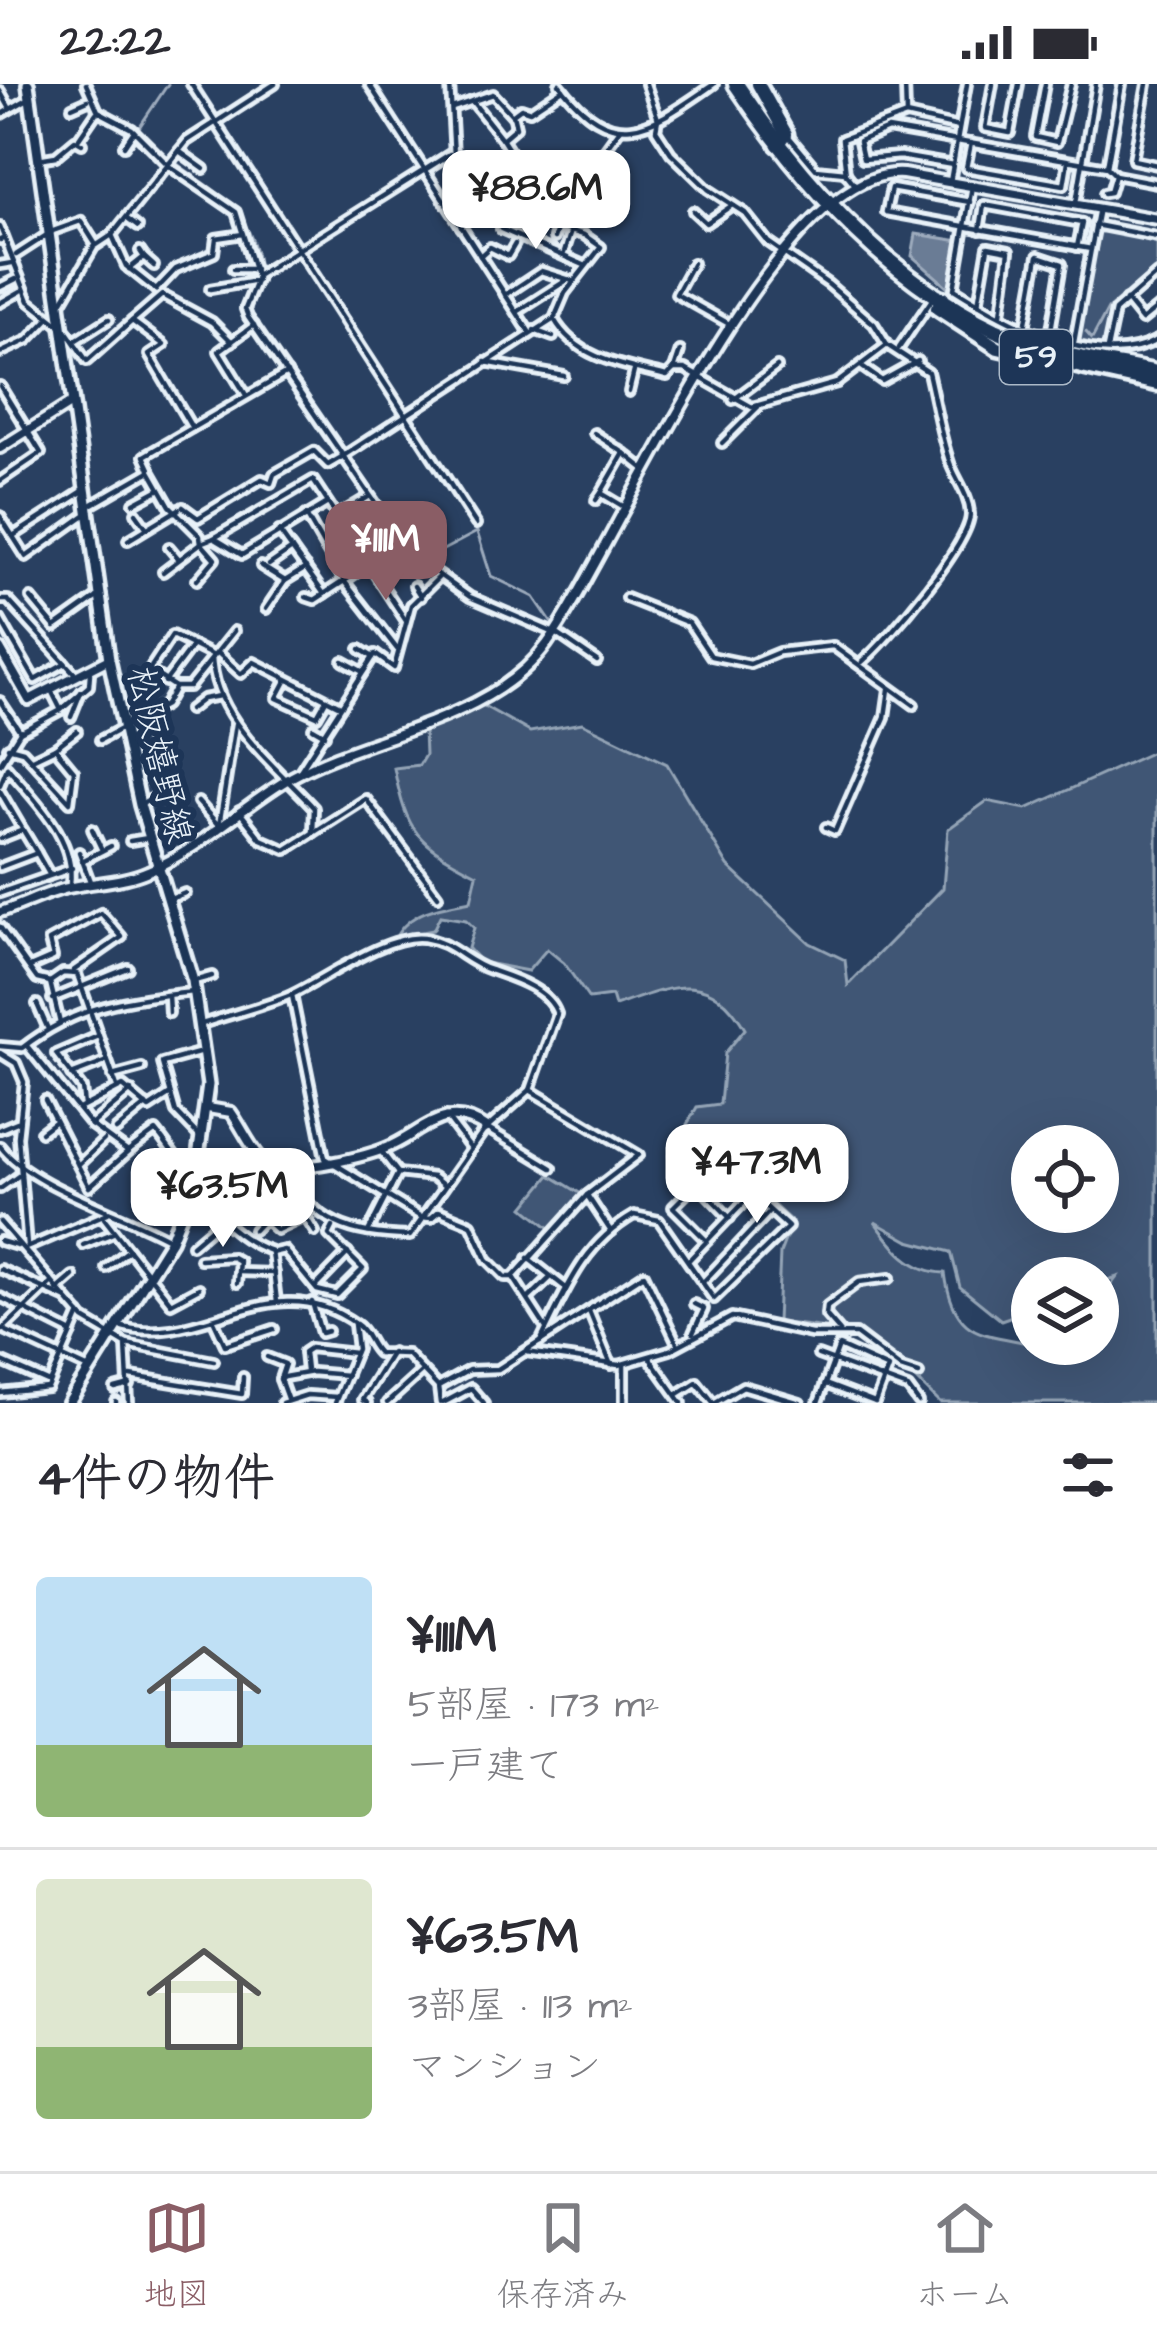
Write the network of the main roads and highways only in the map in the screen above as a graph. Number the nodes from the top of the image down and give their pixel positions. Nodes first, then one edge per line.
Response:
1 (28, 84) edge
2 (736, 84) edge
3 (758, 84) edge
4 (778, 138) junction
5 (939, 295) junction
6 (1115, 370) junction
7 (1157, 373) edge
8 (1157, 384) edge
9 (69, 1403) edge

1 - 9 main road, 松阪嬉野線
2 - 4 highway
3 - 4 main road
4 - 5 highway
5 - 6 highway
5 - 6 main road, 59
6 - 7 highway
6 - 8 main road, 59

